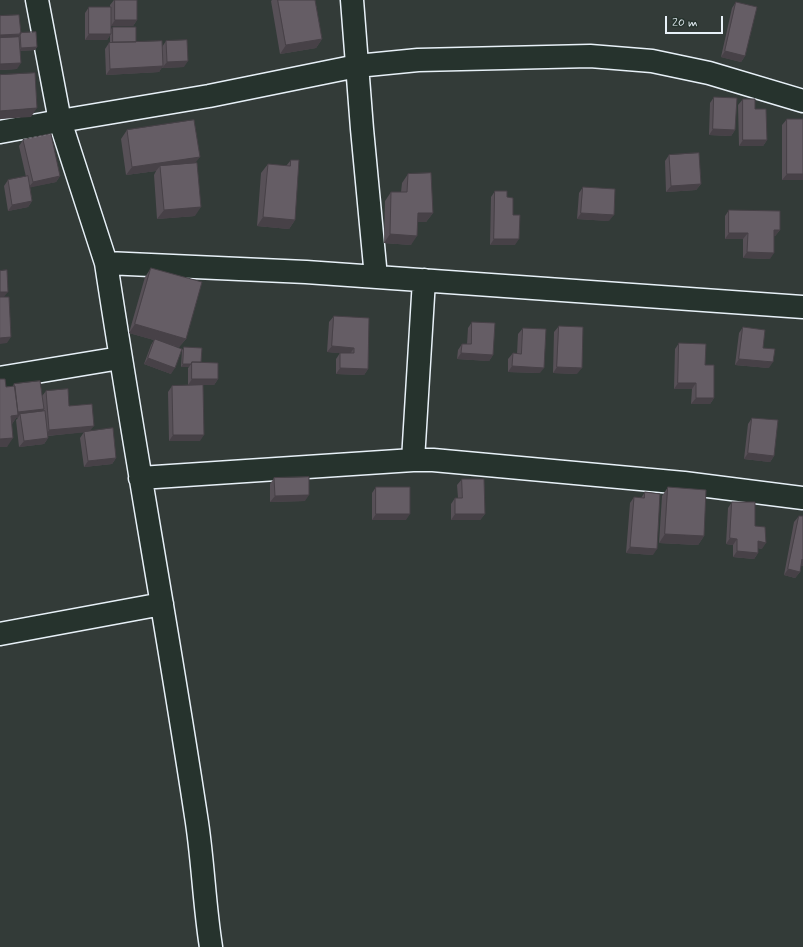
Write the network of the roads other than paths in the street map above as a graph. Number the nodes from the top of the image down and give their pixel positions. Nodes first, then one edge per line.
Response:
1 (37, 0) edge
2 (352, 0) edge
3 (357, 66) junction
4 (803, 101) edge
5 (60, 121) junction
6 (0, 132) edge
7 (106, 263) junction
8 (376, 277) junction
9 (424, 280) junction
10 (803, 308) edge
11 (120, 358) junction
12 (0, 378) edge
13 (413, 460) junction
14 (140, 478) junction
15 (803, 498) edge
16 (162, 604) junction
17 (0, 634) edge
18 (211, 947) edge

1 - 5 street
2 - 3 street
3 - 4 street
3 - 5 street
3 - 8 street
5 - 6 street
5 - 7 street
7 - 8 street
7 - 11 street
8 - 9 street
9 - 10 street
9 - 13 street
11 - 12 street
11 - 14 street
13 - 14 street
13 - 15 street
14 - 16 street
16 - 17 street
16 - 18 street

